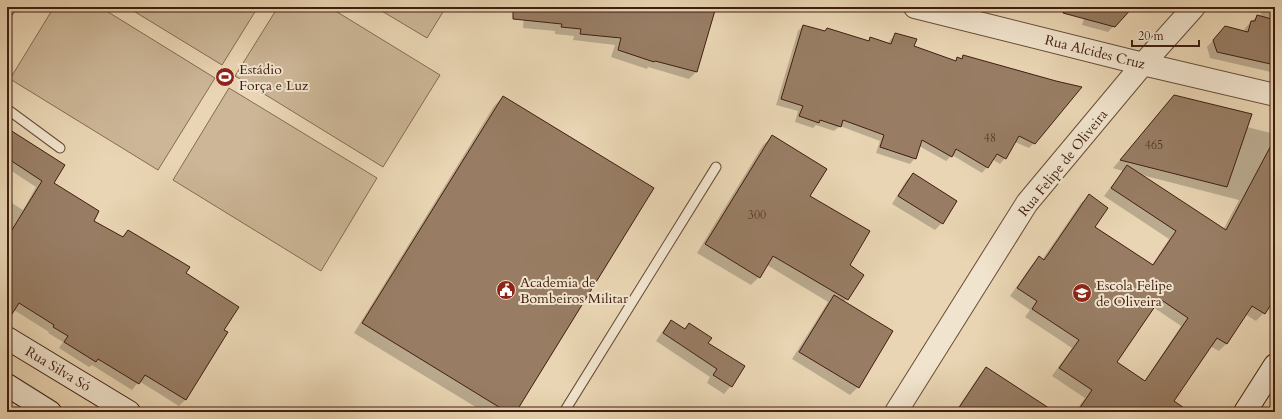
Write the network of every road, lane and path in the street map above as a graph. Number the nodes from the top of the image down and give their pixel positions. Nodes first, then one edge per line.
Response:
1 (12, 7) edge
2 (915, 7) edge
3 (1194, 7) edge
4 (7, 13) edge
5 (1143, 64) junction
6 (1275, 95) edge
7 (7, 110) edge
8 (60, 148) dead end
9 (716, 167) dead end
10 (7, 338) edge
11 (1275, 366) edge
12 (7, 385) edge
13 (50, 412) edge
14 (129, 412) edge
15 (564, 412) edge
16 (896, 412) edge
17 (1245, 412) edge

1 - 4 lane
2 - 5 street, Rua Alcides Cruz
3 - 5 street, Rua Felipe de Oliveira
5 - 6 street, Rua Alcides Cruz
5 - 16 street, Rua Felipe de Oliveira
7 - 8 lane
9 - 15 lane
10 - 14 street, Rua Silva Só
11 - 17 street
12 - 13 street

